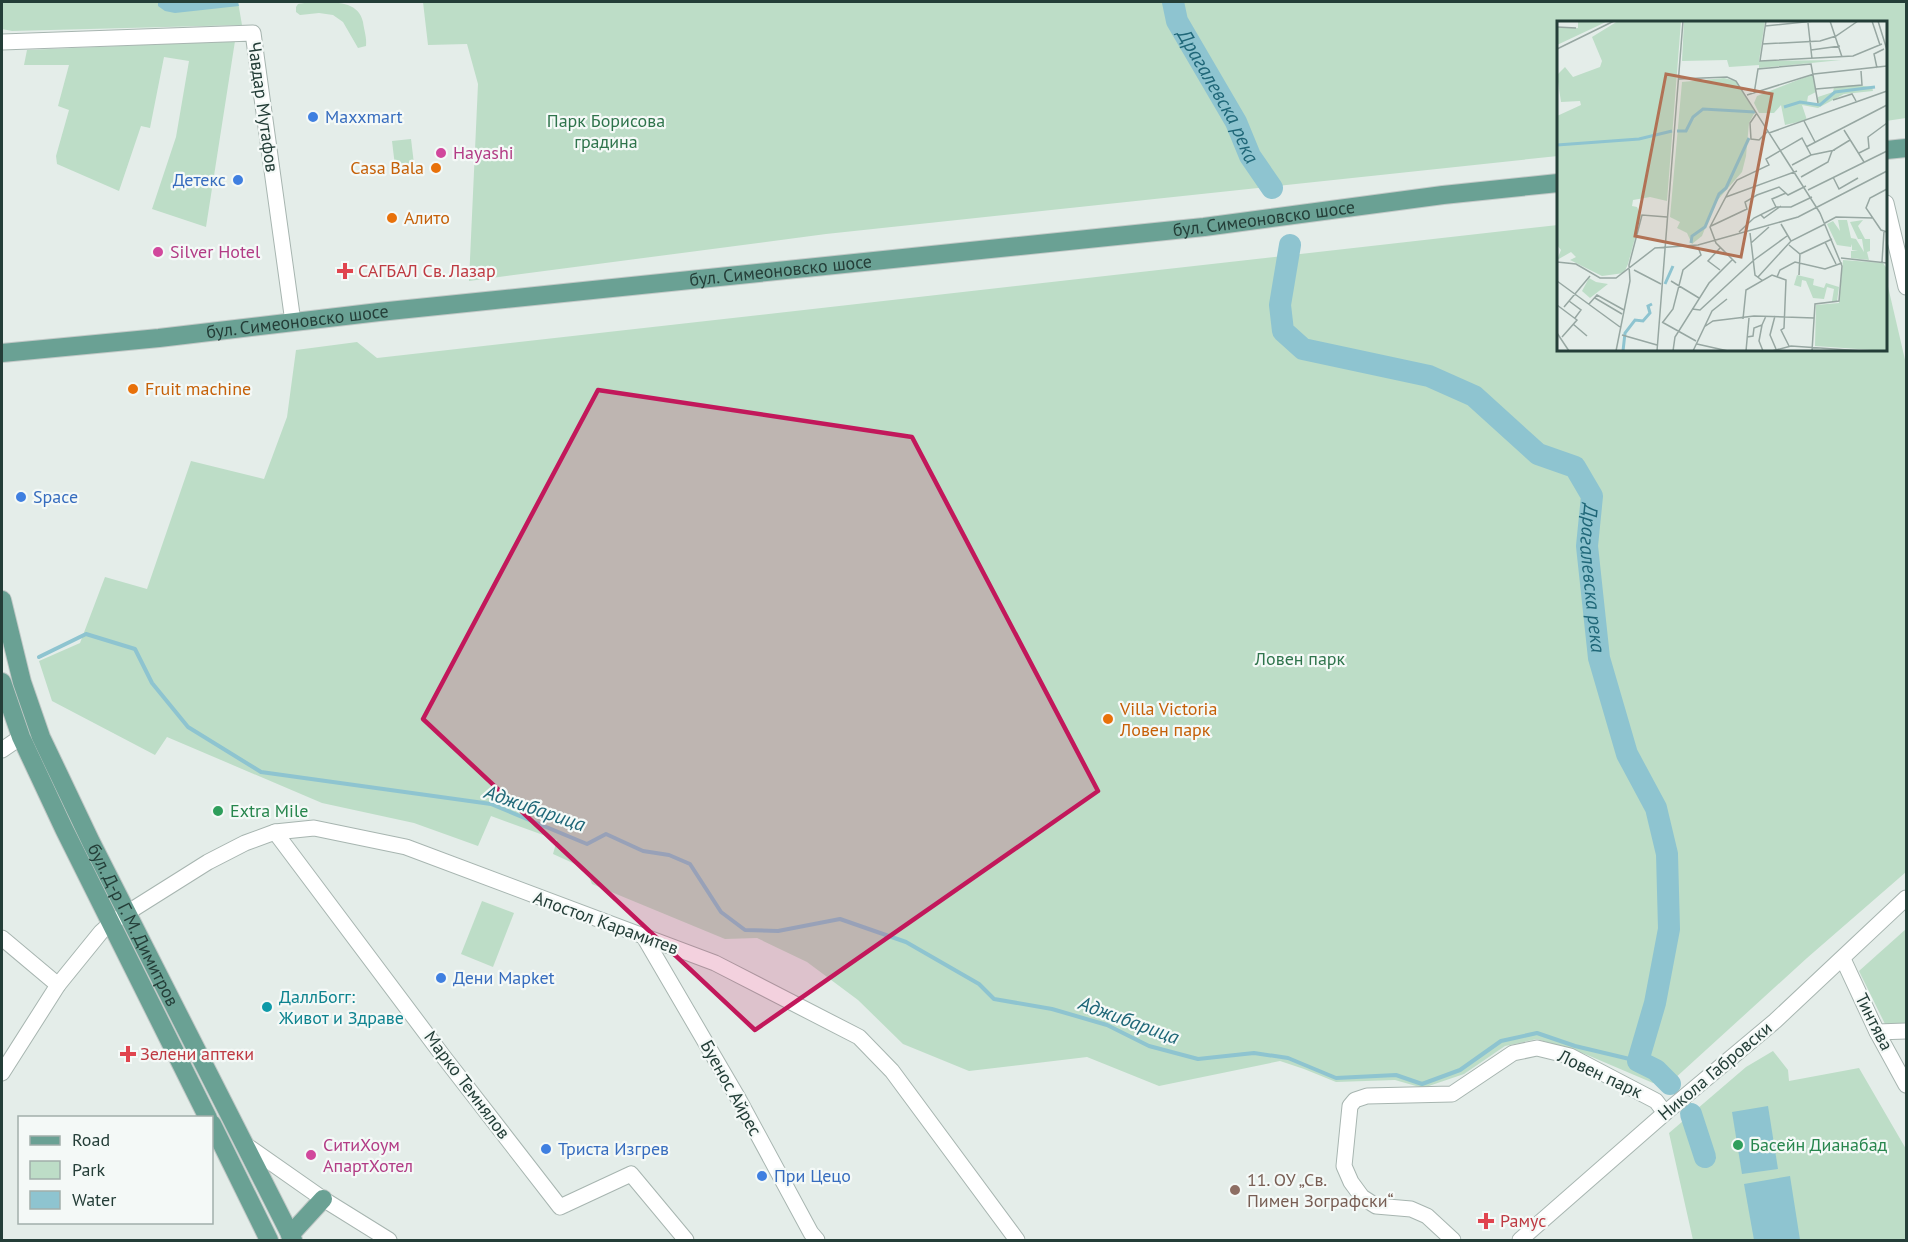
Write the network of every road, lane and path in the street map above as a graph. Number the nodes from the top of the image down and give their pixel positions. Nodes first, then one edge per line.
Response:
1 (2, 42) edge
2 (1906, 148) edge
3 (1887, 150) edge
4 (1557, 183) edge
5 (1887, 207) edge
6 (1906, 287) edge
7 (293, 322) junction
8 (2, 352) edge
9 (2, 600) edge
10 (2, 682) edge
11 (21, 737) junction
12 (2, 750) edge
13 (275, 832) junction
14 (1906, 898) edge
15 (127, 913) junction
16 (111, 923) junction
17 (644, 937) junction
18 (2, 938) edge
19 (1843, 959) junction
20 (58, 986) junction
21 (1877, 1032) junction
22 (1906, 1032) edge
23 (2, 1073) edge
24 (1906, 1085) edge
25 (1665, 1113) junction
26 (207, 1116) edge
27 (213, 1127) edge
28 (243, 1143) junction
29 (323, 1199) junction
30 (292, 1238) edge
31 (269, 1240) edge
32 (389, 1240) edge
33 (686, 1240) edge
34 (817, 1240) edge
35 (1017, 1240) edge
36 (1453, 1240) edge
37 (1520, 1240) edge

1 - 7 street, Чавдар Мутафов
2 - 3 main road
4 - 7 main road, бул. Симеоновско шосе
5 - 6 street
7 - 8 main road, бул. Симеоновско шосе
9 - 15 main road, бул. Д-р Г. М. Димитров
10 - 11 main road, бул. Д-р Г. М. Димитров
11 - 12 street
11 - 16 main road, бул. Д-р Г. М. Димитров
13 - 15 street, Апостол Карамитев
13 - 17 street, Апостол Карамитев
13 - 33 street, Марко Темнялов
14 - 19 street, Никола Габровски
15 - 16 street, Апостол Карамитев
15 - 28 main road, бул. Д-р Г. М. Димитров
16 - 20 street, Апостол Карамитев
16 - 26 main road, бул. Д-р Г. М. Димитров
17 - 34 street, Буенос Айрес
17 - 35 street, Апостол Карамитев
18 - 20 street
19 - 21 street, Тинтява
19 - 25 street, Никола Габровски
20 - 23 street, Апостол Карамитев
21 - 22 street
21 - 24 street, Тинтява
25 - 36 street, Ловен парк
25 - 37 street, Никола Габровски
27 - 31 main road
28 - 29 street
28 - 30 main road, бул. Д-р Г. М. Димитров
29 - 30 main road
29 - 32 street

